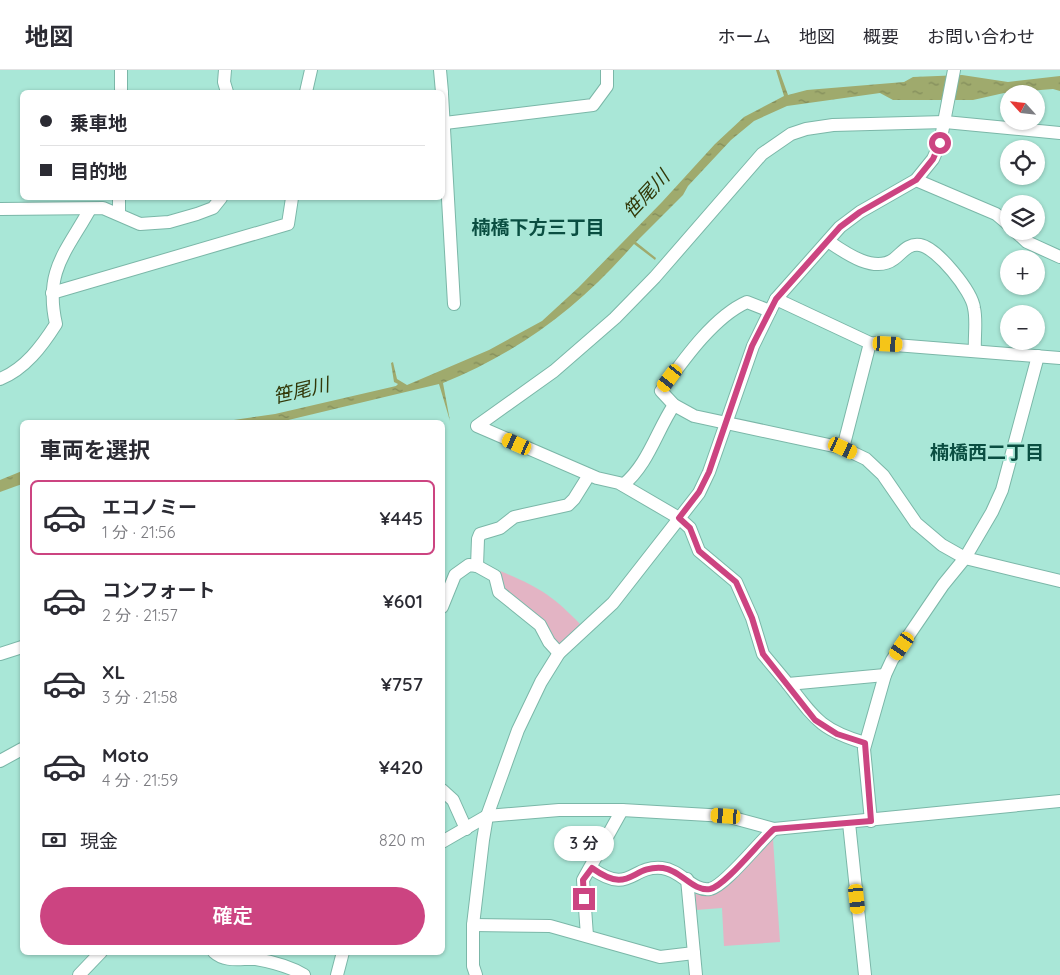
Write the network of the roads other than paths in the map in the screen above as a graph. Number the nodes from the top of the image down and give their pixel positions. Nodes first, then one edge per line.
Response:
1 (121, 70) edge
2 (225, 70) edge
3 (311, 70) edge
4 (440, 70) edge
5 (607, 70) edge
6 (954, 70) edge
7 (121, 90) edge
8 (226, 90) edge
9 (306, 90) edge
10 (442, 90) edge
11 (445, 116) edge
12 (945, 119) junction
13 (446, 123) junction
14 (1060, 133) edge
15 (916, 180) junction
16 (119, 200) edge
17 (219, 200) edge
18 (292, 200) edge
19 (0, 209) edge
20 (90, 209) junction
21 (119, 214) junction
22 (1000, 217) edge
23 (1025, 240) edge
24 (828, 241) junction
25 (1060, 257) edge
26 (52, 293) junction
27 (776, 299) junction
28 (454, 304) dead end
29 (770, 312) junction
30 (870, 342) junction
31 (974, 350) junction
32 (1038, 356) junction
33 (1060, 358) edge
34 (0, 379) edge
35 (674, 404) junction
36 (725, 423) junction
37 (843, 448) junction
38 (589, 475) junction
39 (623, 485) junction
40 (679, 518) junction
41 (965, 558) junction
42 (477, 566) junction
43 (1060, 581) edge
44 (446, 582) edge
45 (20, 648) edge
46 (559, 653) junction
47 (0, 654) edge
48 (885, 675) junction
49 (788, 684) junction
50 (865, 743) junction
51 (20, 751) edge
52 (0, 761) edge
53 (445, 793) edge
54 (1060, 802) edge
55 (622, 810) junction
56 (488, 816) junction
57 (871, 821) junction
58 (849, 822) junction
59 (466, 829) junction
60 (774, 829) junction
61 (445, 840) edge
62 (592, 868) junction
63 (687, 879) junction
64 (473, 925) junction
65 (587, 936) junction
66 (694, 953) junction
67 (98, 955) edge
68 (220, 955) edge
69 (342, 955) edge
70 (80, 975) edge
71 (304, 975) edge
72 (337, 975) edge
73 (476, 975) edge
74 (696, 975) edge
75 (865, 975) edge

1 - 7 street
2 - 8 street
3 - 9 street
4 - 10 street
5 - 13 street
6 - 12 street
11 - 13 street
12 - 14 street
12 - 15 street
12 - 38 street
13 - 28 street
15 - 22 street
15 - 24 street
16 - 21 street
17 - 21 street
18 - 26 street
19 - 20 street
20 - 21 street
20 - 26 street
23 - 25 street
24 - 27 street
24 - 31 street
26 - 34 street
27 - 29 street
27 - 30 street
29 - 35 street
29 - 36 street
30 - 31 street
30 - 37 street
31 - 32 street
32 - 33 street
32 - 41 street
35 - 36 street
35 - 39 street
36 - 37 street
36 - 40 street
37 - 41 street
38 - 39 street
38 - 42 street
39 - 40 street
40 - 46 street
40 - 49 street
41 - 43 street
41 - 48 street
42 - 44 street
42 - 46 street
45 - 47 street
46 - 56 street
48 - 49 street
48 - 50 street
49 - 50 street
50 - 57 street
51 - 52 street
53 - 59 street
54 - 57 street
55 - 56 street
55 - 60 street
55 - 62 street
56 - 59 street
56 - 64 street
57 - 58 street
58 - 60 street
58 - 75 street
59 - 61 street
60 - 63 street
62 - 63 street
62 - 65 street
63 - 66 street
64 - 65 street
64 - 73 street
65 - 66 street
66 - 74 street
67 - 70 street
68 - 71 street
69 - 72 street

